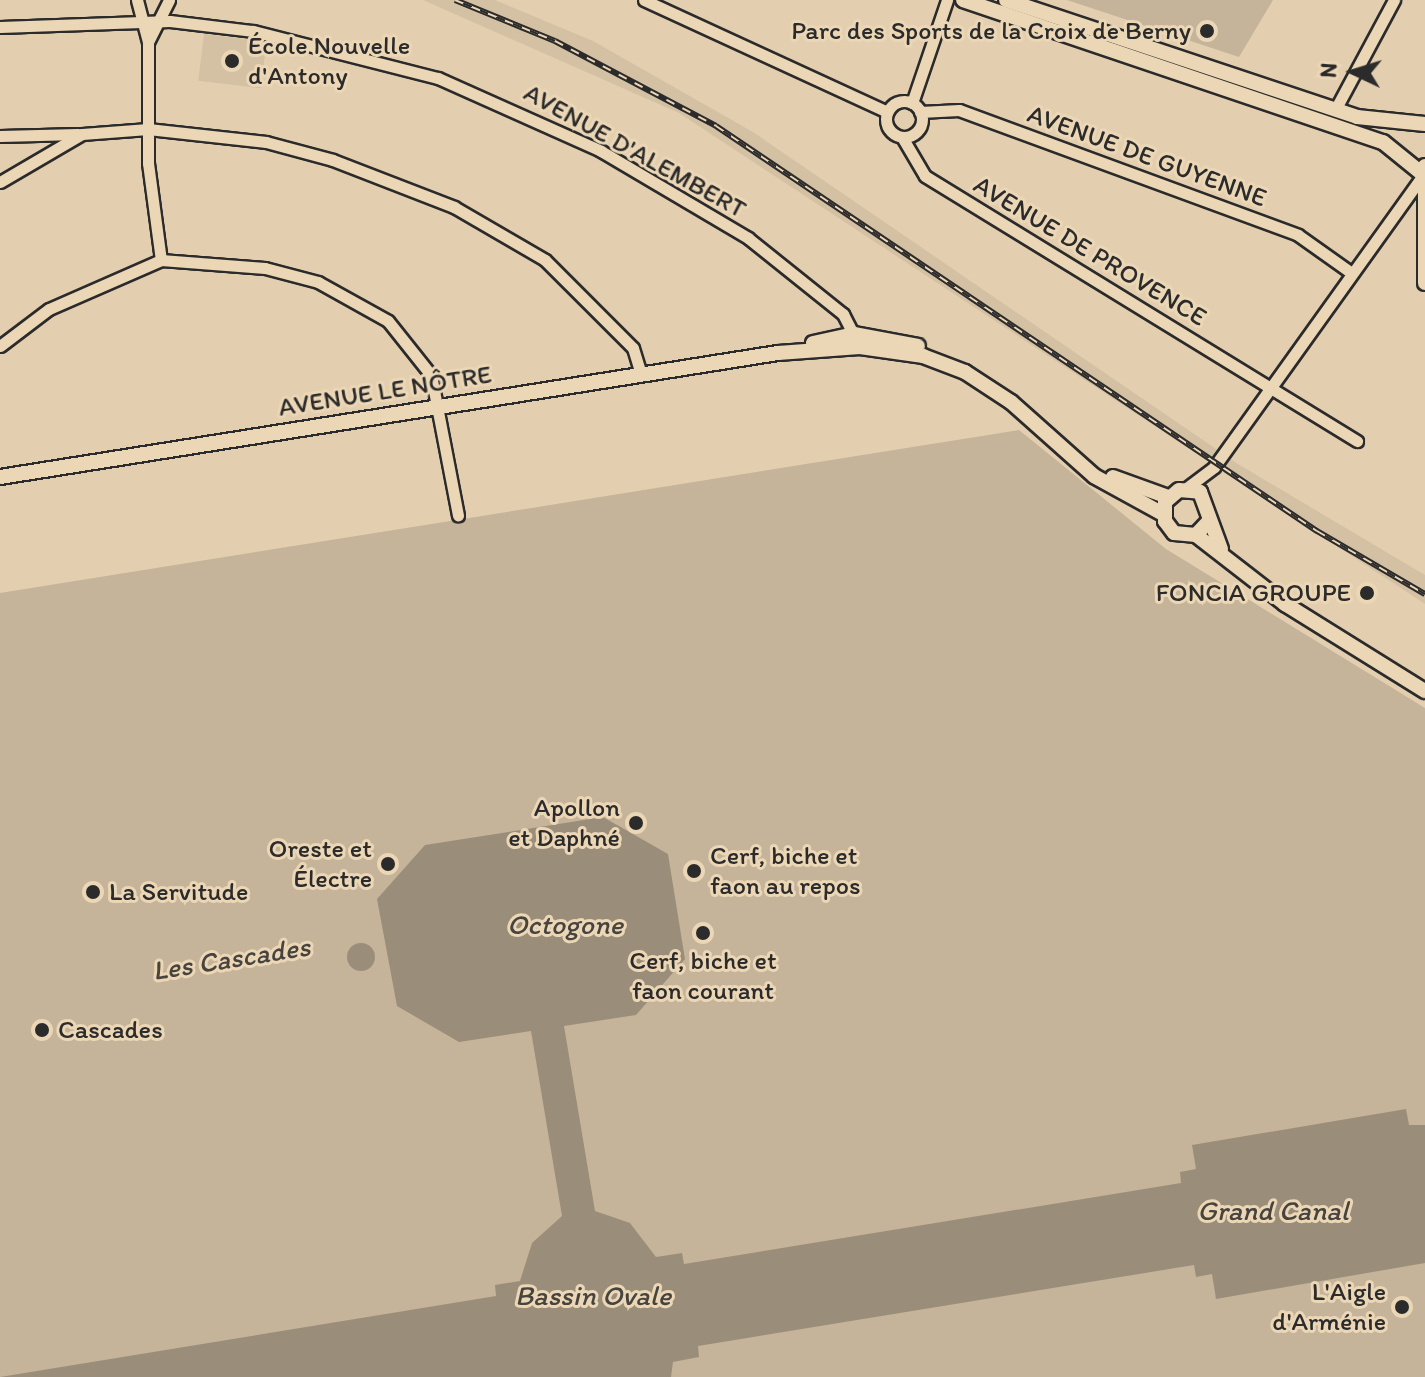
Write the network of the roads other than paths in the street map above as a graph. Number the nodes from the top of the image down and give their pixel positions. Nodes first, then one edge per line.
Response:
1 (137, 0) edge
2 (169, 0) edge
3 (644, 0) edge
4 (947, 0) edge
5 (963, 0) edge
6 (1006, 0) edge
7 (1394, 0) edge
8 (139, 22) junction
9 (161, 22) junction
10 (0, 27) edge
11 (148, 42) junction
12 (916, 107) junction
13 (1335, 110) junction
14 (888, 112) junction
15 (1425, 124) edge
16 (148, 129) junction
17 (82, 134) junction
18 (0, 136) edge
19 (902, 137) junction
20 (1424, 172) edge
21 (0, 182) edge
22 (161, 260) junction
23 (1350, 272) junction
24 (1425, 283) edge
25 (857, 340) junction
26 (0, 346) edge
27 (641, 375) junction
28 (1272, 387) junction
29 (440, 407) junction
30 (1357, 441) dead end
31 (0, 477) edge
32 (1185, 489) junction
33 (1168, 497) junction
34 (1163, 514) junction
35 (458, 515) dead end
36 (1209, 521) junction
37 (1196, 535) junction
38 (1221, 550) junction
39 (1425, 691) edge

1 - 8 street
2 - 9 street
3 - 14 street
4 - 12 street
5 - 20 main road
6 - 13 main road
7 - 13 street
8 - 9 street, AVENUE D'ALEMBERT
8 - 10 street, AVENUE D'ALEMBERT
8 - 11 street
9 - 11 street
9 - 25 street, AVENUE D'ALEMBERT
11 - 16 street
12 - 14 street, AVENUE DE GUYENNE
12 - 19 street
12 - 23 street, AVENUE DE GUYENNE
13 - 15 main road
14 - 19 street, AVENUE DE PROVENCE
16 - 17 street
16 - 22 street
16 - 27 street
17 - 18 street
17 - 21 street
19 - 28 street, AVENUE DE PROVENCE
20 - 23 street
20 - 24 main road
22 - 26 street
22 - 29 street
23 - 28 street
25 - 27 main road, AVENUE LE NÔTRE
25 - 33 main road
25 - 34 main road
27 - 29 main road, AVENUE LE NÔTRE
28 - 30 street, AVENUE DE PROVENCE
28 - 32 street
29 - 31 main road, AVENUE LE NÔTRE
29 - 35 street
32 - 33 main road
32 - 36 main road
33 - 34 main road
34 - 37 main road
36 - 37 main road
36 - 38 main road
37 - 38 main road
38 - 39 main road

